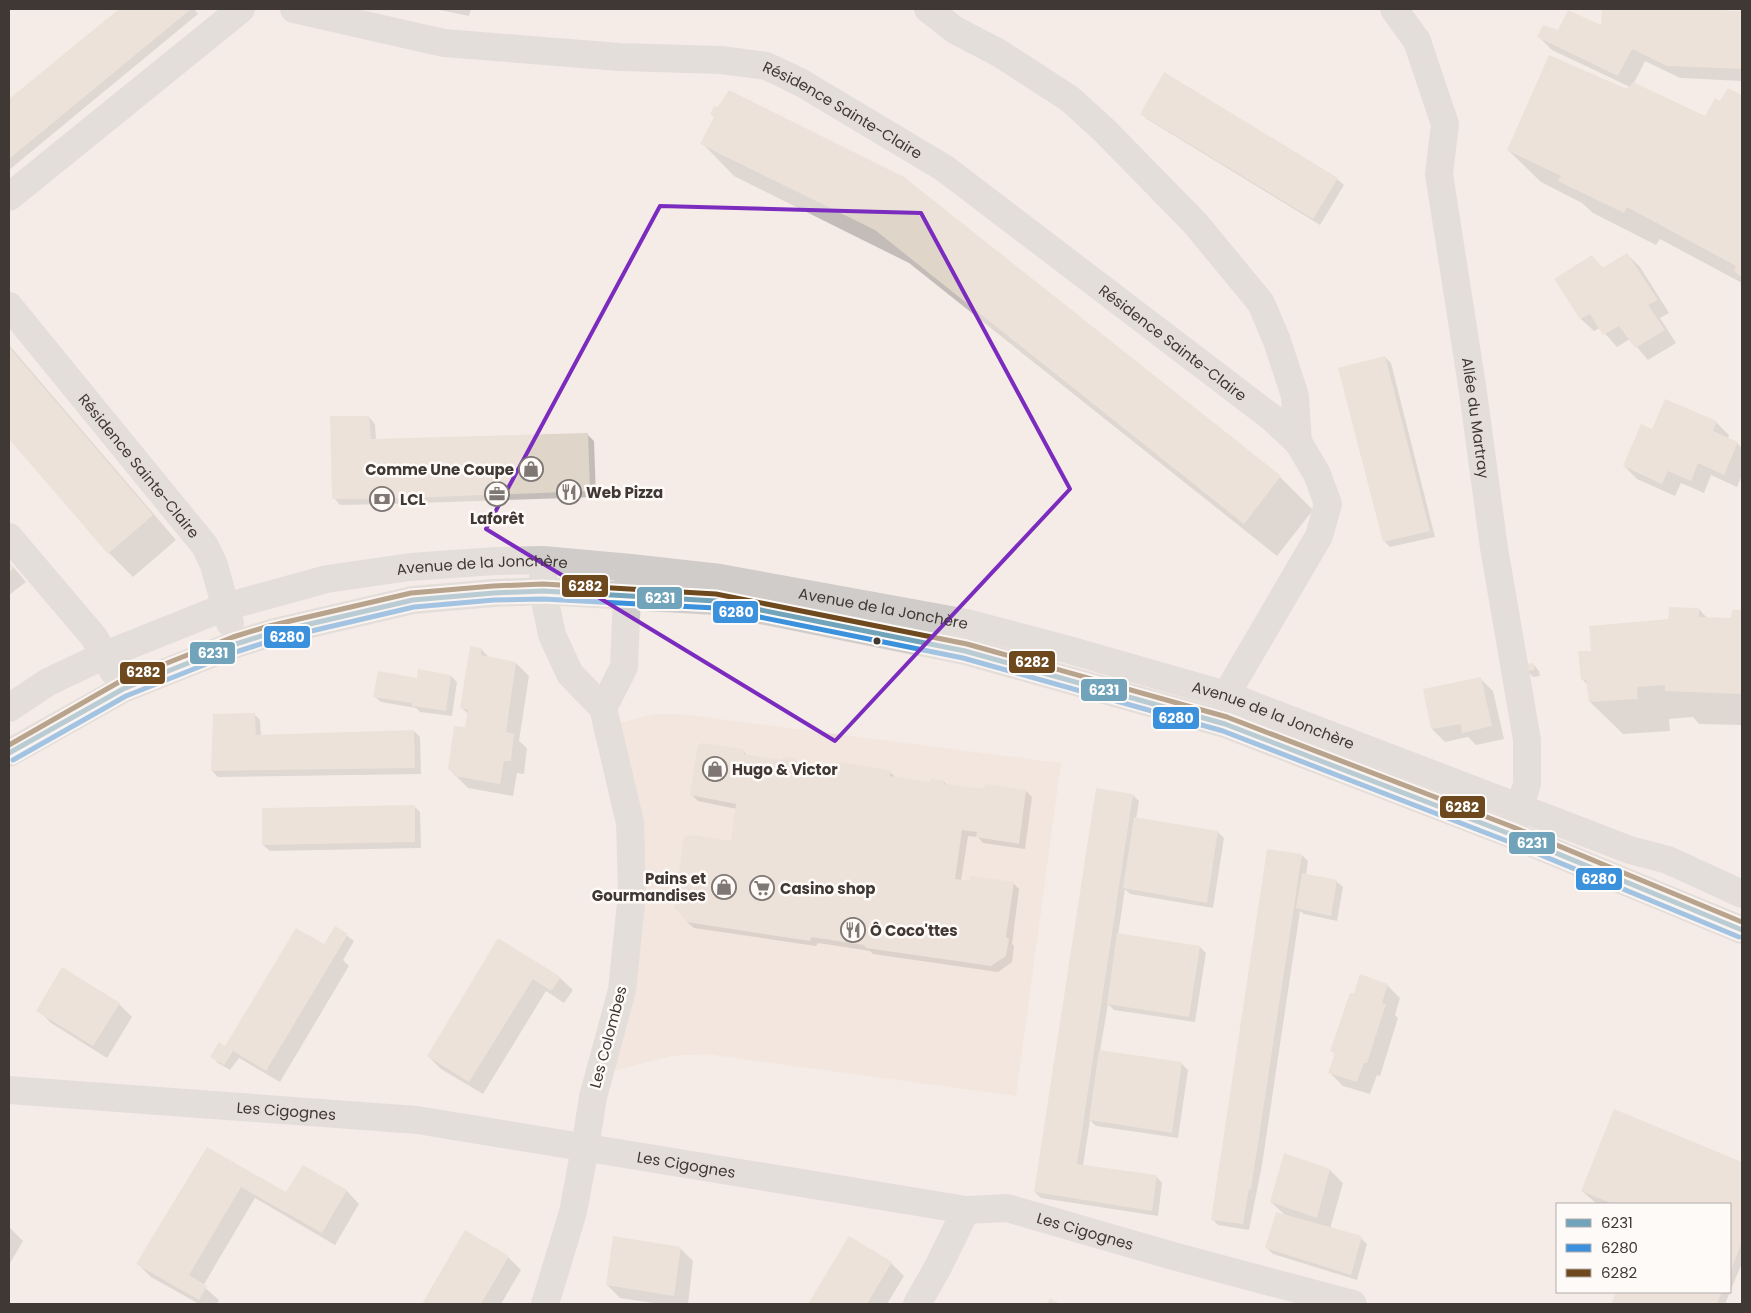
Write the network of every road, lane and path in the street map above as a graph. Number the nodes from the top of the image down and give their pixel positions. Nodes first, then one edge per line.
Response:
1 (241, 9) edge
2 (294, 9) edge
3 (928, 9) edge
4 (1394, 9) edge
5 (9, 197) edge
6 (9, 306) edge
7 (1298, 442) junction
8 (9, 537) edge
9 (543, 560) junction
10 (630, 568) junction
11 (543, 591) junction
12 (627, 595) junction
13 (225, 607) junction
14 (236, 644) junction
15 (105, 656) junction
16 (123, 689) junction
17 (1226, 695) junction
18 (9, 708) edge
19 (604, 708) junction
20 (1225, 724) junction
21 (9, 753) edge
22 (1520, 807) junction
23 (1510, 834) junction
24 (1742, 894) edge
25 (1742, 930) edge
26 (9, 1090) edge
27 (585, 1148) junction
28 (966, 1210) junction
29 (545, 1304) edge
30 (917, 1304) edge
31 (1353, 1304) edge

1 - 5 street
2 - 7 street, Résidence Sainte-Claire
3 - 7 street, Résidence Sainte-Claire
4 - 22 street, Allée du Martray
6 - 13 street, Résidence Sainte-Claire
7 - 17 street, Résidence Sainte-Claire
8 - 15 street
9 - 10 street, Avenue de la Jonchère
9 - 11 street
9 - 13 street, Avenue de la Jonchère
10 - 12 street
10 - 17 street, Avenue de la Jonchère
11 - 12 street, Avenue de la Jonchère
11 - 14 street, Avenue de la Jonchère
11 - 19 street
12 - 19 street
12 - 20 street, Avenue de la Jonchère
13 - 14 street, Résidence Sainte-Claire
13 - 15 street, Avenue de la Jonchère
14 - 16 street, Avenue de la Jonchère
15 - 16 street
15 - 18 street, Avenue de la Jonchère
16 - 21 street, Avenue de la Jonchère
17 - 20 street, Résidence Sainte-Claire
17 - 22 street, Avenue de la Jonchère
19 - 27 street, Les Colombes
20 - 23 street, Avenue de la Jonchère
22 - 23 street, Allée du Martray
22 - 24 street, Avenue de la Jonchère
23 - 25 street, Avenue de la Jonchère
26 - 27 street, Les Cigognes
27 - 28 street, Les Cigognes
27 - 29 street, Les Colombes
28 - 30 street
28 - 31 street, Les Cigognes

